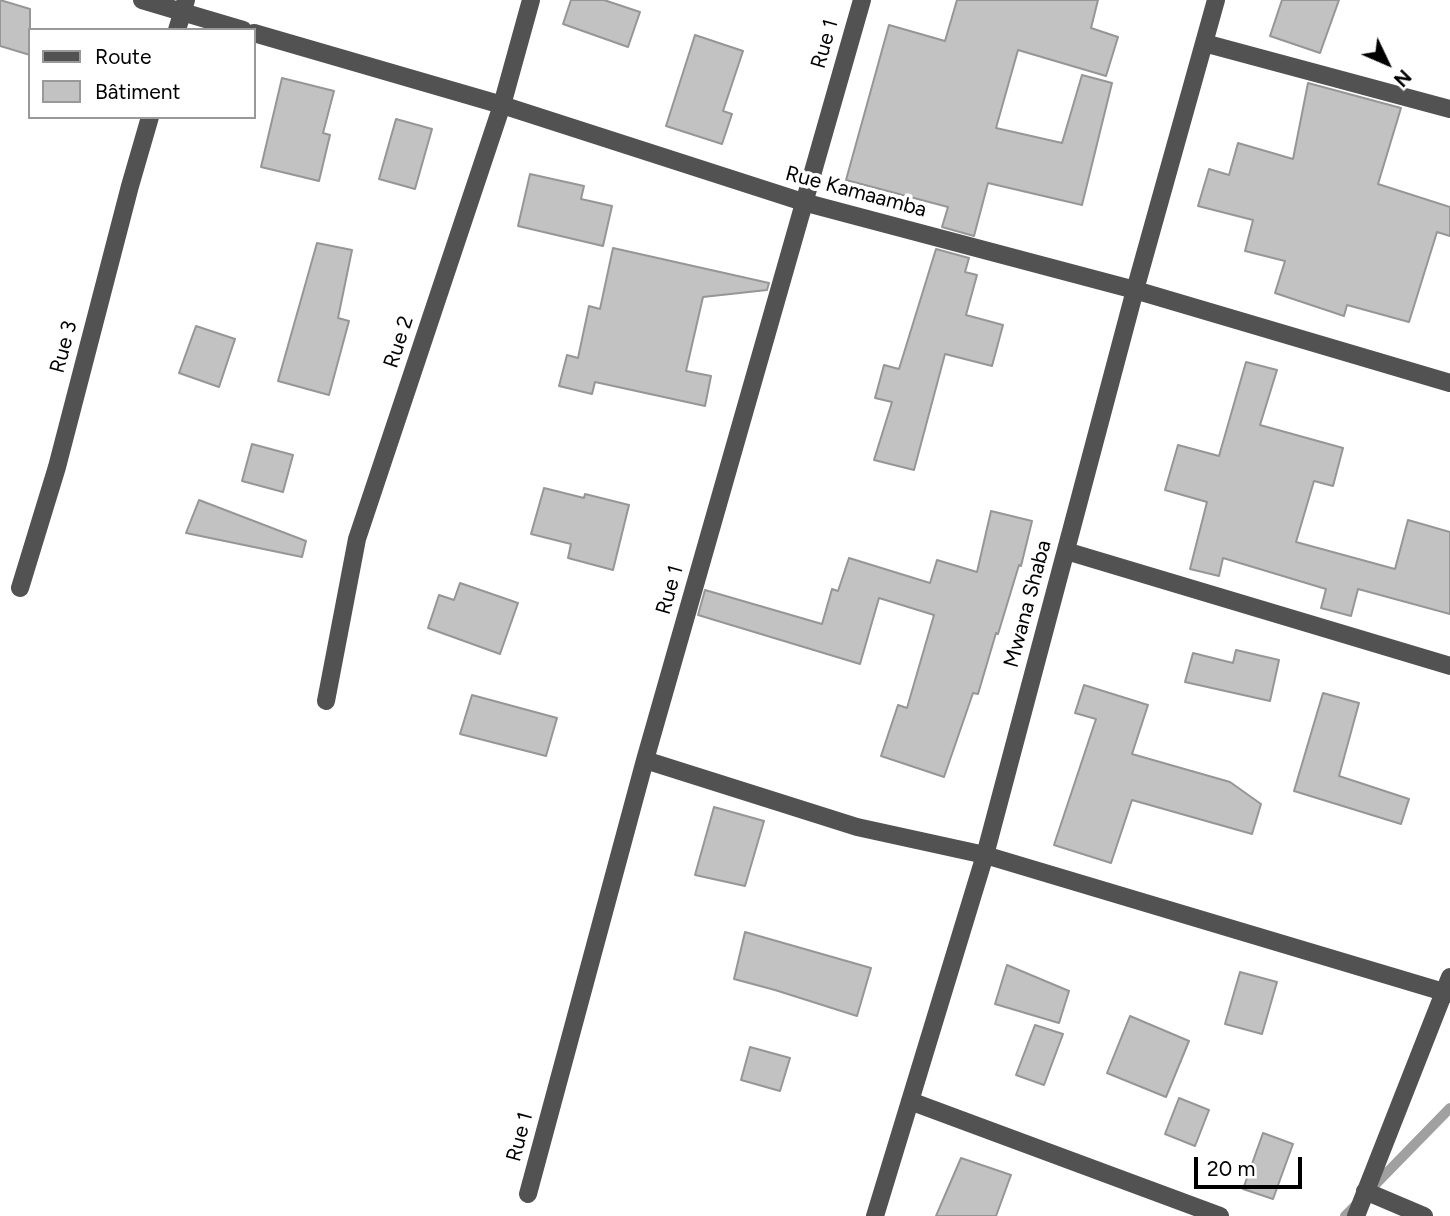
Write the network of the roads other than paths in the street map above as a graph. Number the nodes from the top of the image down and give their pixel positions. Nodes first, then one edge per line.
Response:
1 (142, 0) edge
2 (531, 0) edge
3 (862, 0) edge
4 (1216, 0) edge
5 (184, 6) edge
6 (178, 28) edge
7 (238, 28) edge
8 (256, 34) edge
9 (1204, 43) junction
10 (502, 105) junction
11 (1450, 109) edge
12 (149, 119) edge
13 (803, 202) junction
14 (1135, 290) junction
15 (1450, 383) edge
16 (1066, 551) junction
17 (20, 588) dead end
18 (1450, 666) edge
19 (326, 701) dead end
20 (645, 760) junction
21 (985, 855) junction
22 (1448, 988) edge
23 (910, 1101) junction
24 (1366, 1191) junction
25 (528, 1194) dead end
26 (875, 1216) edge
27 (1220, 1216) edge
28 (1356, 1216) edge
29 (1424, 1216) edge

1 - 5 street
2 - 10 street, Rue 2
3 - 13 street, Rue 1
4 - 9 street, Mwana Shaba
5 - 6 street
5 - 7 street
8 - 10 street, Rue Kamaamba
9 - 11 street
9 - 14 street, Mwana Shaba
10 - 13 street, Rue Kamaamba
10 - 19 street, Rue 2
12 - 17 street, Rue 3
13 - 14 street, Rue Kamaamba
13 - 20 street, Rue 1
14 - 15 street, Rue Kamaamba
14 - 16 street, Mwana Shaba
16 - 18 street
16 - 21 street, Mwana Shaba
20 - 21 street
20 - 25 street, Rue 1
21 - 22 street
21 - 23 street, Mwana Shaba
22 - 24 street
23 - 26 street, Mwana Shaba
23 - 27 street
24 - 28 street
24 - 29 street

